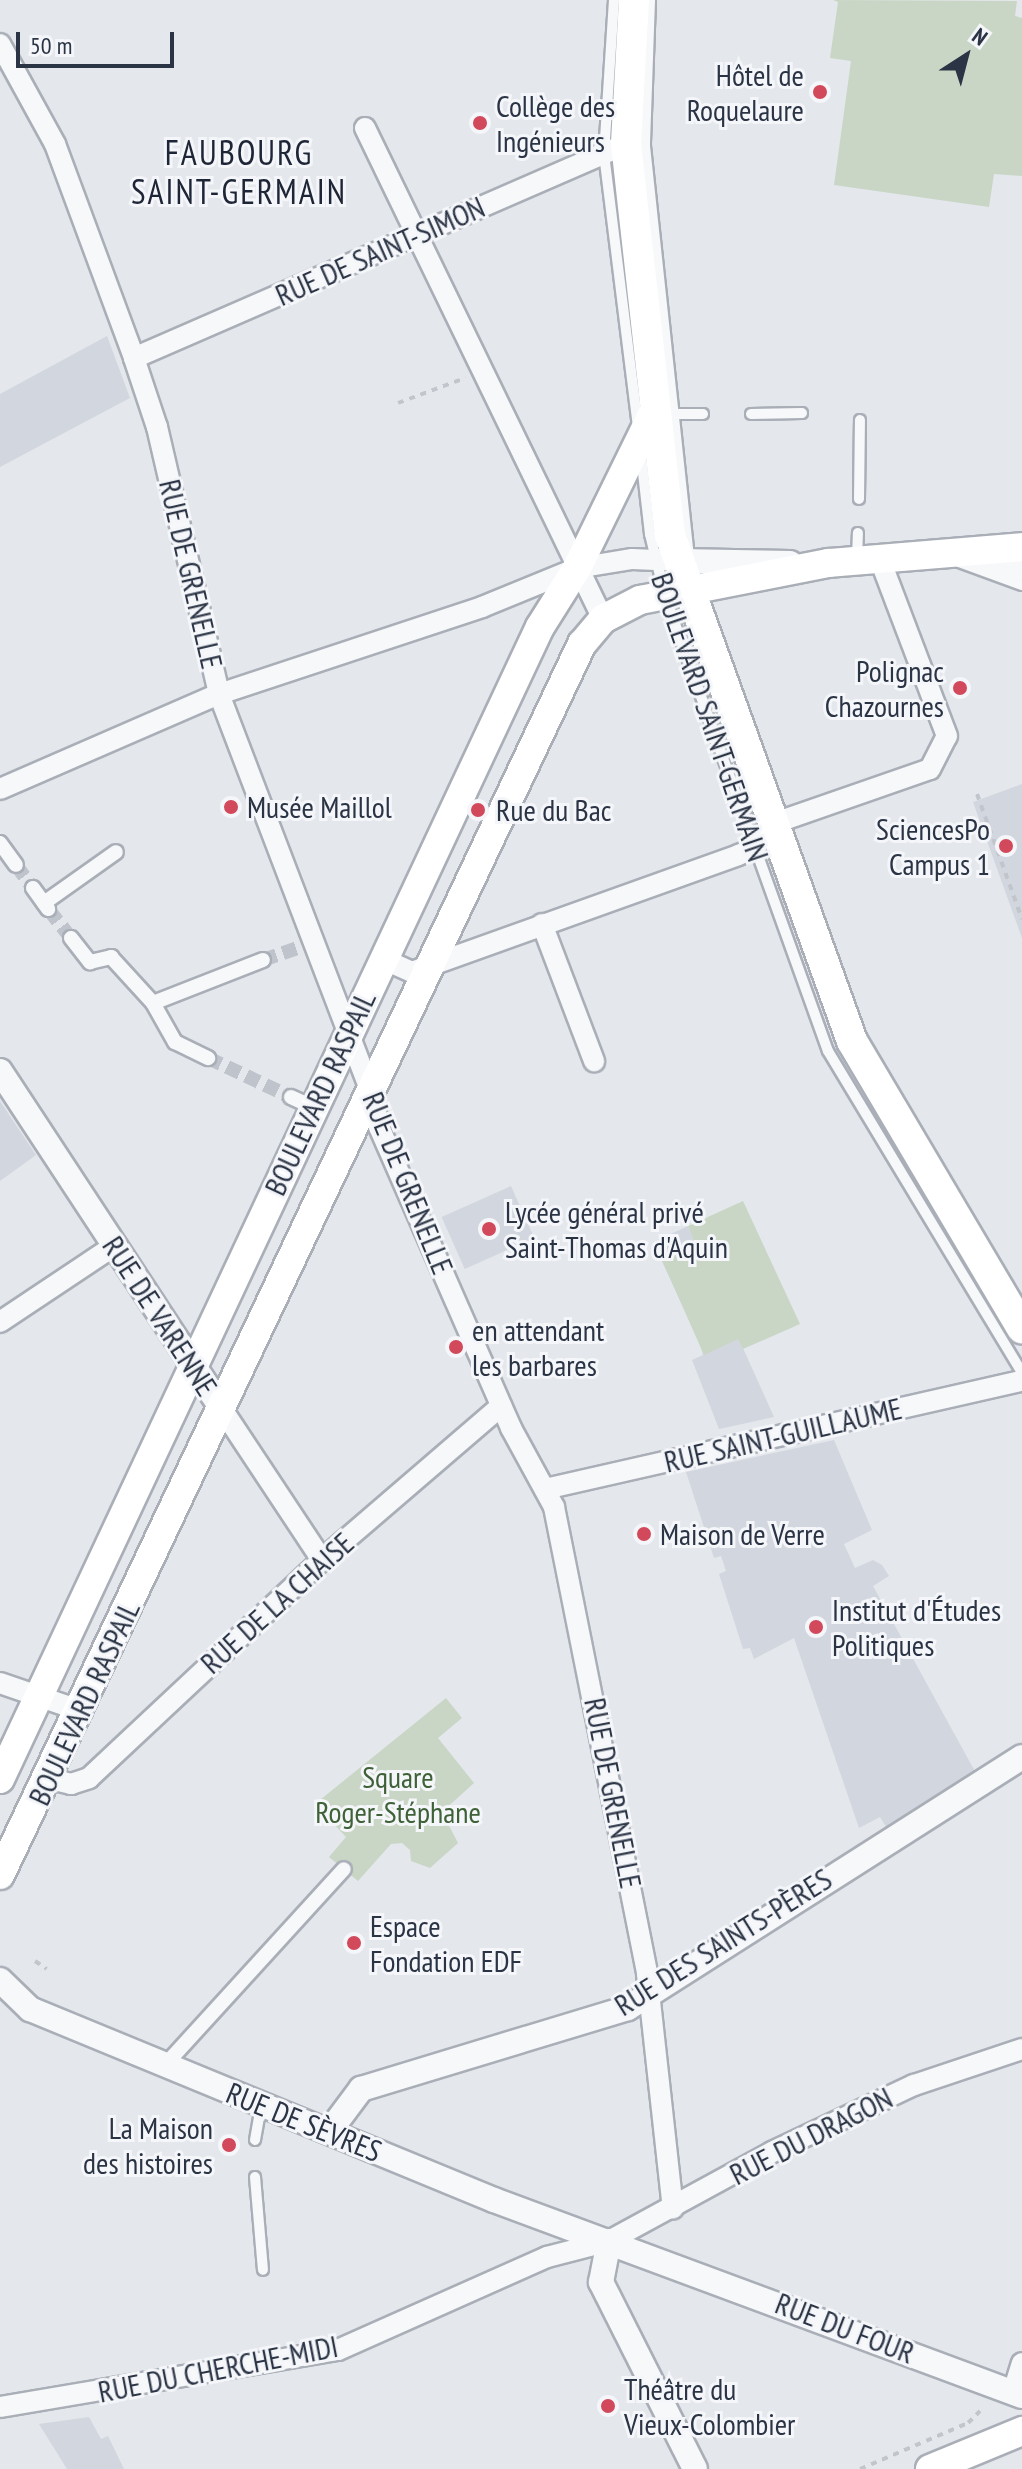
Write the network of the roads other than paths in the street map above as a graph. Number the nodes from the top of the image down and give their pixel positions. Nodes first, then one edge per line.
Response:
1 (614, 0) edge
2 (634, 0) edge
3 (650, 0) edge
4 (0, 44) edge
5 (365, 128) dead end
6 (615, 149) junction
7 (417, 236) junction
8 (134, 358) junction
9 (802, 413) dead end
10 (703, 414) dead end
11 (751, 414) dead end
12 (655, 420) junction
13 (860, 420) dead end
14 (859, 499) dead end
15 (858, 533) dead end
16 (1022, 547) edge
17 (970, 552) junction
18 (939, 554) junction
19 (869, 560) junction
20 (675, 561) junction
21 (829, 563) junction
22 (577, 568) junction
23 (1022, 570) edge
24 (1022, 585) edge
25 (678, 594) junction
26 (603, 619) junction
27 (219, 694) junction
28 (0, 789) edge
29 (772, 824) junction
30 (0, 843) edge
31 (754, 849) junction
32 (116, 852) dead end
33 (16, 865) tunnel mouth
34 (33, 888) tunnel mouth
35 (542, 924) junction
36 (71, 938) tunnel mouth
37 (383, 959) junction
38 (263, 960) tunnel mouth
39 (432, 963) junction
40 (153, 1003) junction
41 (346, 1033) junction
42 (208, 1058) tunnel mouth
43 (594, 1061) dead end
44 (0, 1071) edge
45 (372, 1094) junction
46 (114, 1246) junction
47 (0, 1322) edge
48 (1022, 1328) edge
49 (193, 1366) junction
50 (1022, 1373) edge
51 (1022, 1381) edge
52 (501, 1406) junction
53 (222, 1409) junction
54 (545, 1489) junction
55 (322, 1560) junction
56 (0, 1683) edge
57 (38, 1694) junction
58 (82, 1711) junction
59 (1022, 1757) edge
60 (0, 1779) edge
61 (50, 1779) junction
62 (344, 1869) dead end
63 (0, 1875) edge
64 (0, 1980) edge
65 (649, 1993) junction
66 (0, 2007) edge
67 (30, 2009) junction
68 (1022, 2049) edge
69 (165, 2065) junction
70 (262, 2104) junction
71 (329, 2132) junction
72 (255, 2140) dead end
73 (255, 2177) dead end
74 (673, 2209) junction
75 (609, 2241) junction
76 (263, 2270) dead end
77 (1022, 2363) edge
78 (1018, 2394) edge
79 (0, 2407) edge
80 (1022, 2431) edge
81 (695, 2469) edge
82 (930, 2469) edge

1 - 6 lane, BOULEVARD SAINT-GERMAIN
2 - 6 main road, BOULEVARD SAINT-GERMAIN
3 - 12 lane, BOULEVARD SAINT-GERMAIN
4 - 8 street, RUE DE GRENELLE
5 - 7 street
6 - 7 street, RUE DE SAINT-SIMON
6 - 12 main road, BOULEVARD SAINT-GERMAIN
7 - 8 street, RUE DE SAINT-SIMON
7 - 22 street
8 - 27 street, RUE DE GRENELLE
9 - 11 lane
10 - 12 lane
12 - 20 main road, BOULEVARD SAINT-GERMAIN
12 - 22 main road, BOULEVARD RASPAIL
13 - 14 lane
15 - 19 lane
16 - 17 main road
17 - 18 main road
17 - 23 street
18 - 19 main road
18 - 24 lane
19 - 21 main road
19 - 29 street
20 - 21 street
20 - 22 street
20 - 25 main road, BOULEVARD SAINT-GERMAIN
21 - 25 main road
22 - 26 street
22 - 27 street
22 - 37 main road, BOULEVARD RASPAIL
25 - 26 main road, BOULEVARD RASPAIL
25 - 29 main road, BOULEVARD SAINT-GERMAIN
25 - 31 lane, BOULEVARD SAINT-GERMAIN
26 - 39 main road, BOULEVARD RASPAIL
27 - 28 street
27 - 41 street, RUE DE GRENELLE
29 - 31 street
29 - 48 main road, BOULEVARD SAINT-GERMAIN
30 - 33 street
31 - 35 street
31 - 50 lane, BOULEVARD SAINT-GERMAIN
32 - 34 street
35 - 39 street
35 - 43 street
36 - 40 street
37 - 39 street
37 - 41 main road, BOULEVARD RASPAIL
38 - 40 street
39 - 45 main road, BOULEVARD RASPAIL
40 - 42 street
41 - 45 street, RUE DE GRENELLE
41 - 49 main road, BOULEVARD RASPAIL
44 - 46 street, RUE DE VARENNE
45 - 52 street, RUE DE GRENELLE
45 - 53 main road, BOULEVARD RASPAIL
46 - 47 street
46 - 49 street, RUE DE VARENNE
49 - 53 street, RUE DE VARENNE
49 - 57 main road, BOULEVARD RASPAIL
51 - 54 street, RUE SAINT-GUILLAUME
52 - 54 street, RUE DE GRENELLE
52 - 55 street, RUE DE LA CHAISE
53 - 55 street, RUE DE VARENNE
53 - 58 main road, BOULEVARD RASPAIL
54 - 65 street, RUE DE GRENELLE
55 - 61 street, RUE DE LA CHAISE
56 - 57 street
57 - 58 street
57 - 60 main road, BOULEVARD RASPAIL
58 - 61 main road, BOULEVARD RASPAIL
59 - 65 street, RUE DES SAINTS-PÈRES
61 - 63 main road, BOULEVARD RASPAIL
62 - 69 street
64 - 67 street, RUE DE SÈVRES
65 - 71 street, RUE DES SAINTS-PÈRES
65 - 74 street, RUE DE GRENELLE
66 - 67 street, RUE DE SÈVRES
67 - 69 street, RUE DE SÈVRES
68 - 74 street, RUE DU DRAGON
69 - 70 street, RUE DE SÈVRES
70 - 71 street, RUE DE SÈVRES
70 - 72 lane
71 - 75 street, RUE DE SÈVRES
73 - 76 lane
74 - 75 street, RUE DU DRAGON
75 - 78 street, RUE DU FOUR
75 - 79 street, RUE DU CHERCHE-MIDI
75 - 81 street
77 - 78 street
80 - 82 main road

